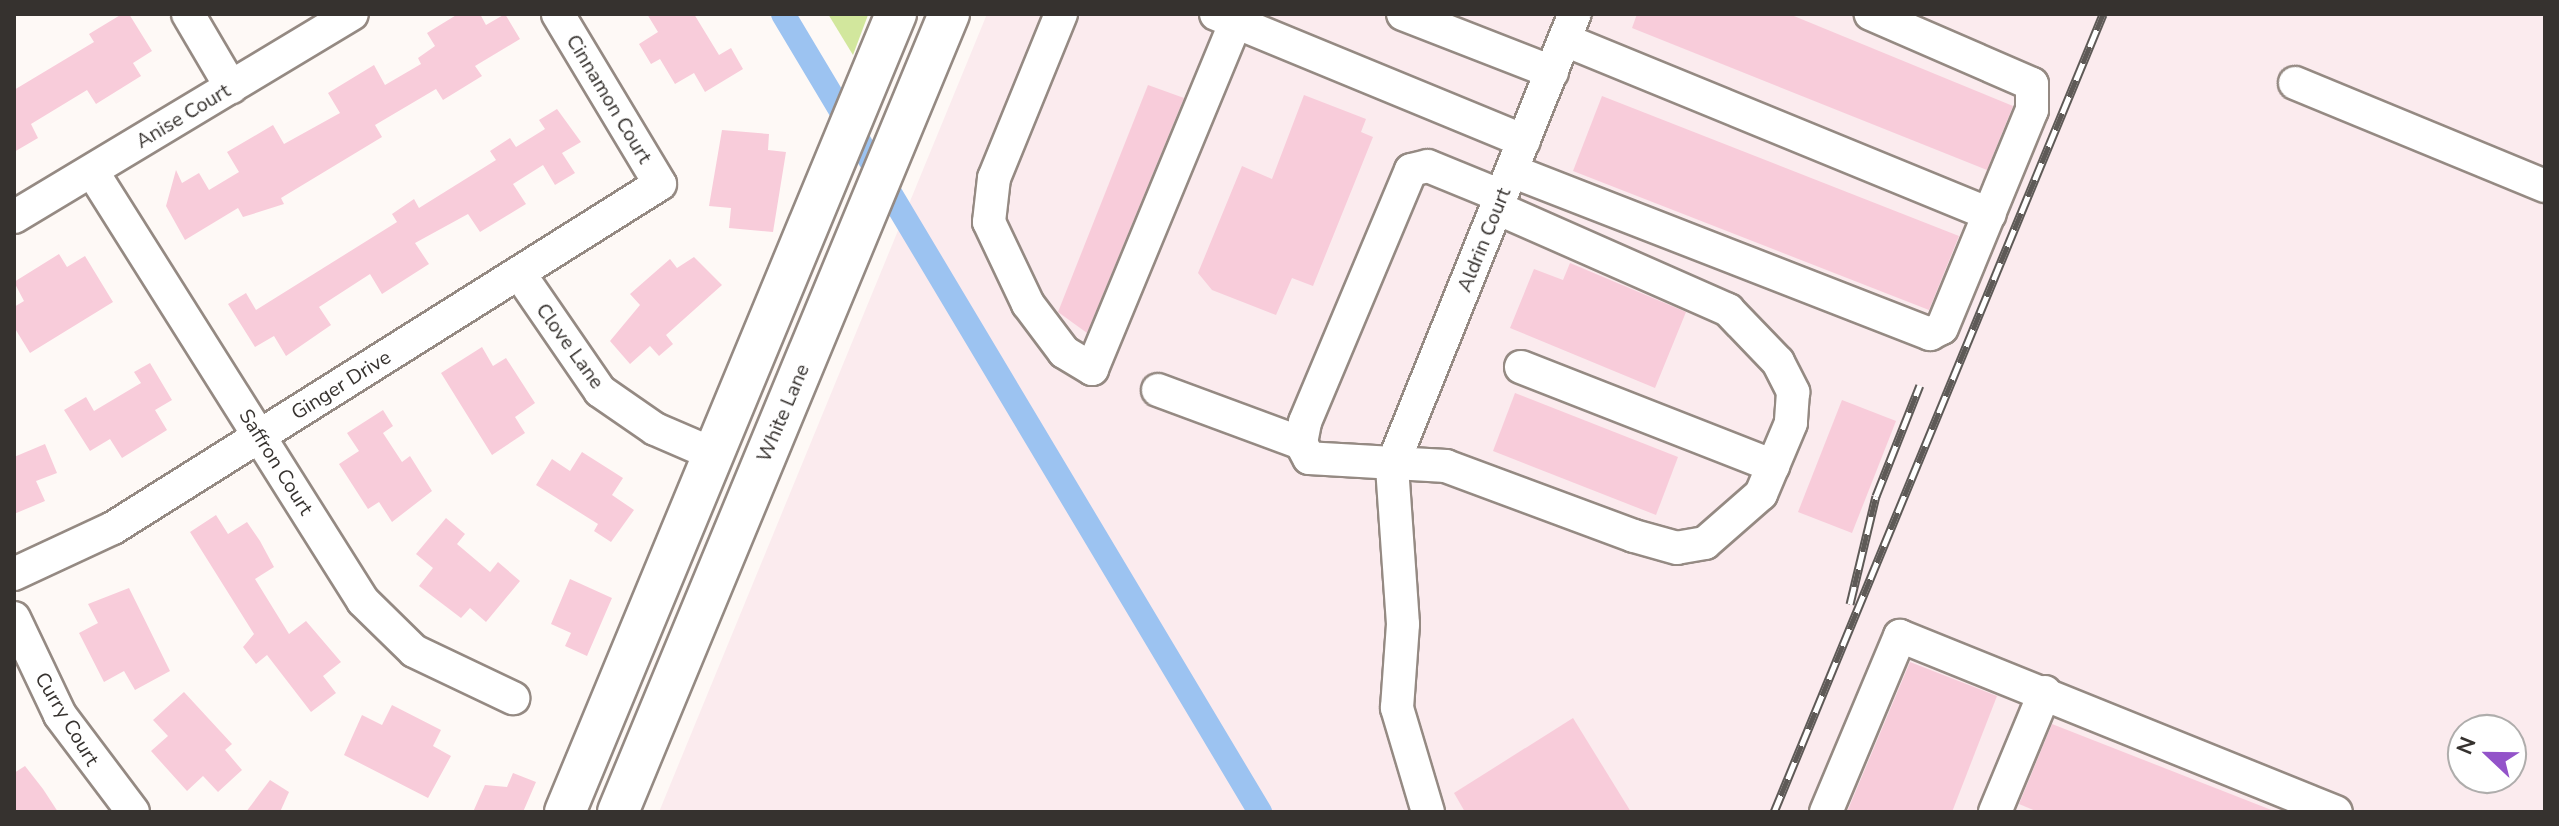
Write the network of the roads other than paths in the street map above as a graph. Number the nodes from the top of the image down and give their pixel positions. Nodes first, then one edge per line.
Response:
1 (188, 14) edge
2 (352, 14) edge
3 (558, 14) edge
4 (949, 14) edge
5 (1061, 14) edge
6 (1403, 14) edge
7 (1871, 14) edge
8 (900, 15) edge
9 (1226, 18) edge
10 (1570, 27) edge
11 (1552, 72) junction
12 (921, 83) junction
13 (2295, 83) dead end
14 (231, 87) junction
15 (1524, 141) junction
16 (92, 171) junction
17 (660, 184) joint
18 (2545, 186) edge
19 (1503, 191) junction
20 (1990, 214) junction
21 (14, 217) edge
22 (519, 273) junction
23 (1521, 367) dead end
24 (1158, 390) dead end
25 (259, 437) junction
26 (1301, 443) junction
27 (713, 454) junction
28 (1392, 466) junction
29 (1773, 466) junction
30 (14, 574) edge
31 (14, 618) edge
32 (681, 658) junction
33 (2045, 692) junction
34 (513, 698) dead end
35 (133, 812) edge
36 (565, 812) edge
37 (618, 812) edge
38 (1428, 812) edge
39 (1826, 812) edge
40 (1995, 812) edge
41 (2336, 812) edge

1 - 14 street
2 - 14 street, Anise Court
3 - 17 street, Cinnamon Court
4 - 12 main road, White Lane
5 - 9 street
6 - 11 street
7 - 20 street
8 - 12 main road
8 - 27 main road
9 - 15 street
10 - 11 street, Aldrin Court
10 - 20 street
11 - 15 street, Aldrin Court
12 - 32 main road, White Lane
13 - 18 street
14 - 16 street, Anise Court
15 - 19 street, Aldrin Court
16 - 21 street, Anise Court
16 - 25 street, Saffron Court
17 - 22 street, Ginger Drive
19 - 20 street
19 - 26 street
19 - 28 street, Aldrin Court
19 - 29 street
22 - 25 street, Ginger Drive
22 - 27 street, Clove Lane
23 - 29 street
24 - 26 street
25 - 30 street, Ginger Drive
25 - 34 street, Saffron Court
26 - 28 street
27 - 32 main road
27 - 36 main road
28 - 29 street
28 - 38 street
31 - 35 street, Curry Court
32 - 37 main road, White Lane
33 - 39 street
33 - 40 street
33 - 41 street

